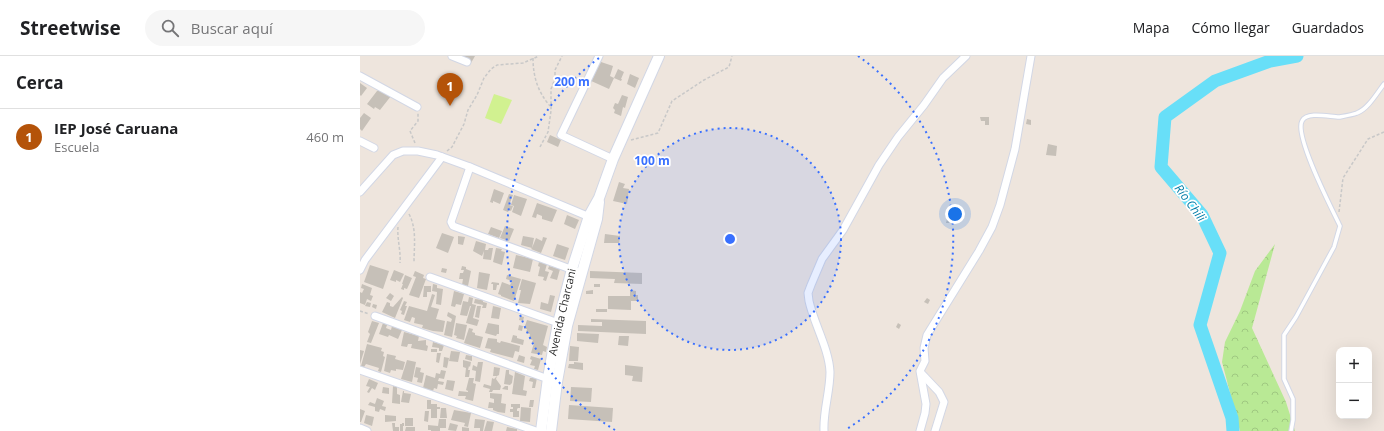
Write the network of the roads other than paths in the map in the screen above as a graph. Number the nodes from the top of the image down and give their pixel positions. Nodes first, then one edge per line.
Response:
1 (452, 56) edge
2 (599, 56) edge
3 (659, 56) edge
4 (966, 56) edge
5 (1031, 56) edge
6 (467, 62) dead end
7 (360, 76) edge
8 (1384, 84) edge
9 (417, 107) road end
10 (360, 141) edge
11 (374, 148) dead end
12 (442, 157) junction
13 (613, 159) junction
14 (470, 167) junction
15 (360, 192) edge
16 (593, 218) junction
17 (360, 270) edge
18 (577, 271) junction
19 (430, 277) dead end
20 (375, 316) road end
21 (562, 324) junction
22 (360, 370) edge
23 (920, 371) junction
24 (552, 380) junction
25 (360, 428) edge
26 (367, 431) edge
27 (536, 431) edge
28 (541, 431) edge
29 (551, 431) edge
30 (824, 431) edge
31 (920, 431) edge
32 (935, 431) edge
33 (1291, 431) edge

1 - 6 street
2 - 13 street
3 - 13 main road, Avenida Charcani
4 - 30 street
5 - 23 street
7 - 9 street
8 - 33 lane
10 - 11 street
12 - 14 street
12 - 15 street
12 - 17 street
13 - 16 main road, Avenida Charcani
14 - 16 street
14 - 18 street
16 - 18 main road, Avenida Charcani
18 - 21 main road, Avenida Charcani
19 - 21 street
20 - 24 street
21 - 24 main road, Avenida Charcani
22 - 27 street
23 - 31 street
23 - 32 street
24 - 28 main road, Avenida Charcani
24 - 29 main road, Avenida Charcani
25 - 26 street

